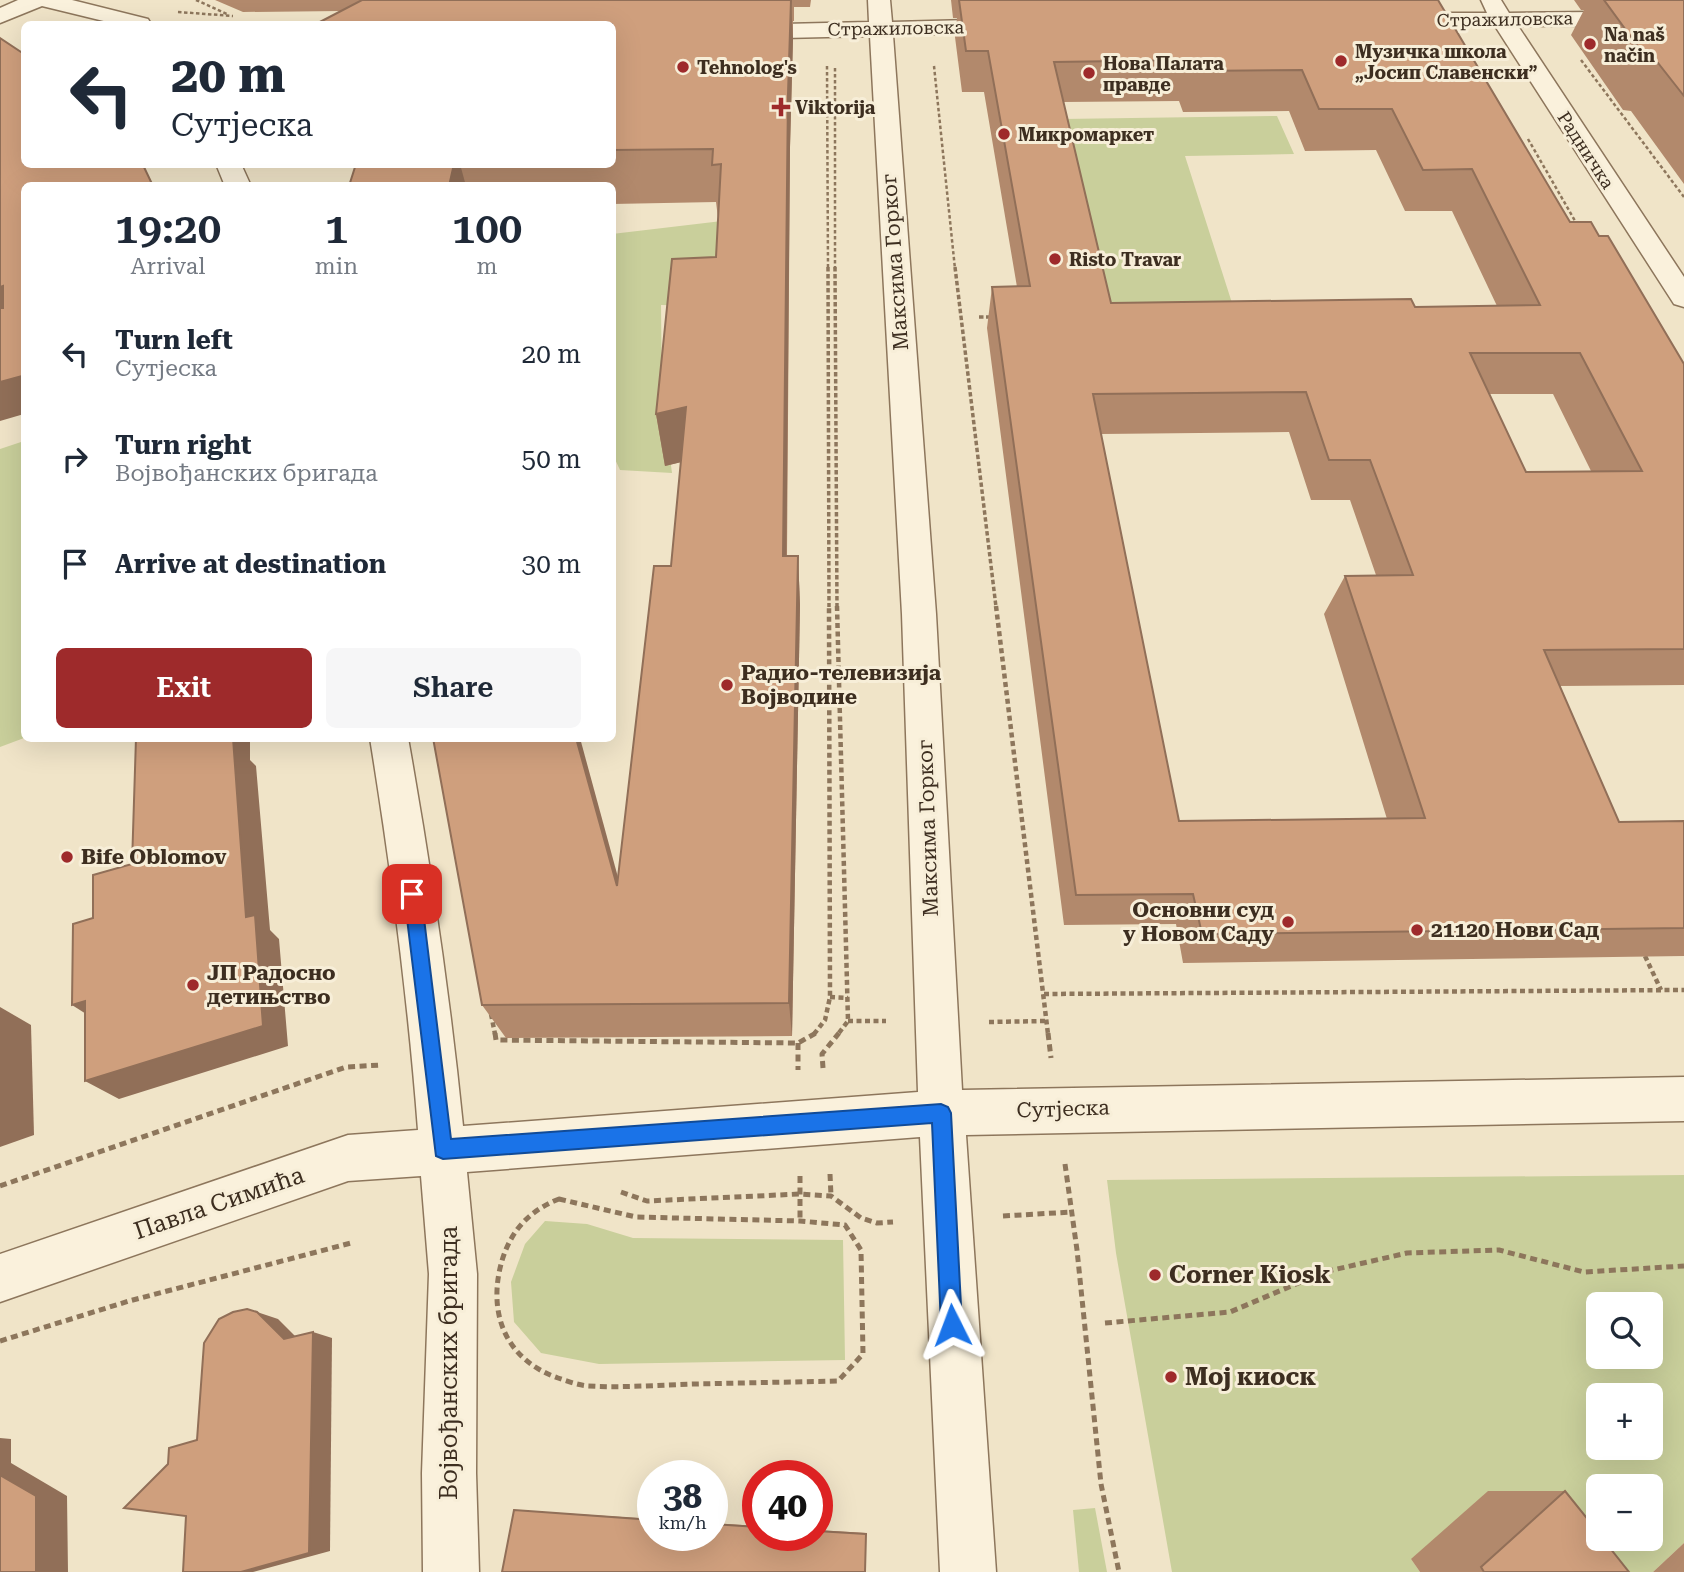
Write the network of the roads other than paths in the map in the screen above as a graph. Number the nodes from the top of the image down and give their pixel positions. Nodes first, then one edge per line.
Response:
1 (38, 0) edge
2 (46, 0) edge
3 (1496, 10) edge
4 (879, 14) edge
5 (0, 16) edge
6 (1684, 18) edge
7 (1375, 20) edge
8 (52, 21) edge
9 (129, 21) edge
10 (1035, 25) edge
11 (717, 32) edge
12 (1684, 296) edge
13 (390, 742) edge
14 (1684, 1099) edge
15 (941, 1113) junction
16 (443, 1149) junction
17 (0, 1278) edge
18 (450, 1572) edge
19 (968, 1572) edge

1 - 5 street
1 - 8 street
2 - 9 street
3 - 6 street, Стражиловска
3 - 7 street, Стражиловска
3 - 12 street, Радничка
4 - 10 street, Стражиловска
4 - 11 street, Стражиловска
4 - 15 street, Максима Горког
13 - 16 street, Војвођанских бригада
14 - 15 street, Сутјеска
15 - 16 street, Сутјеска
15 - 19 street, Максима Горког
16 - 17 street, Павла Симића
16 - 18 street, Војвођанских бригада

